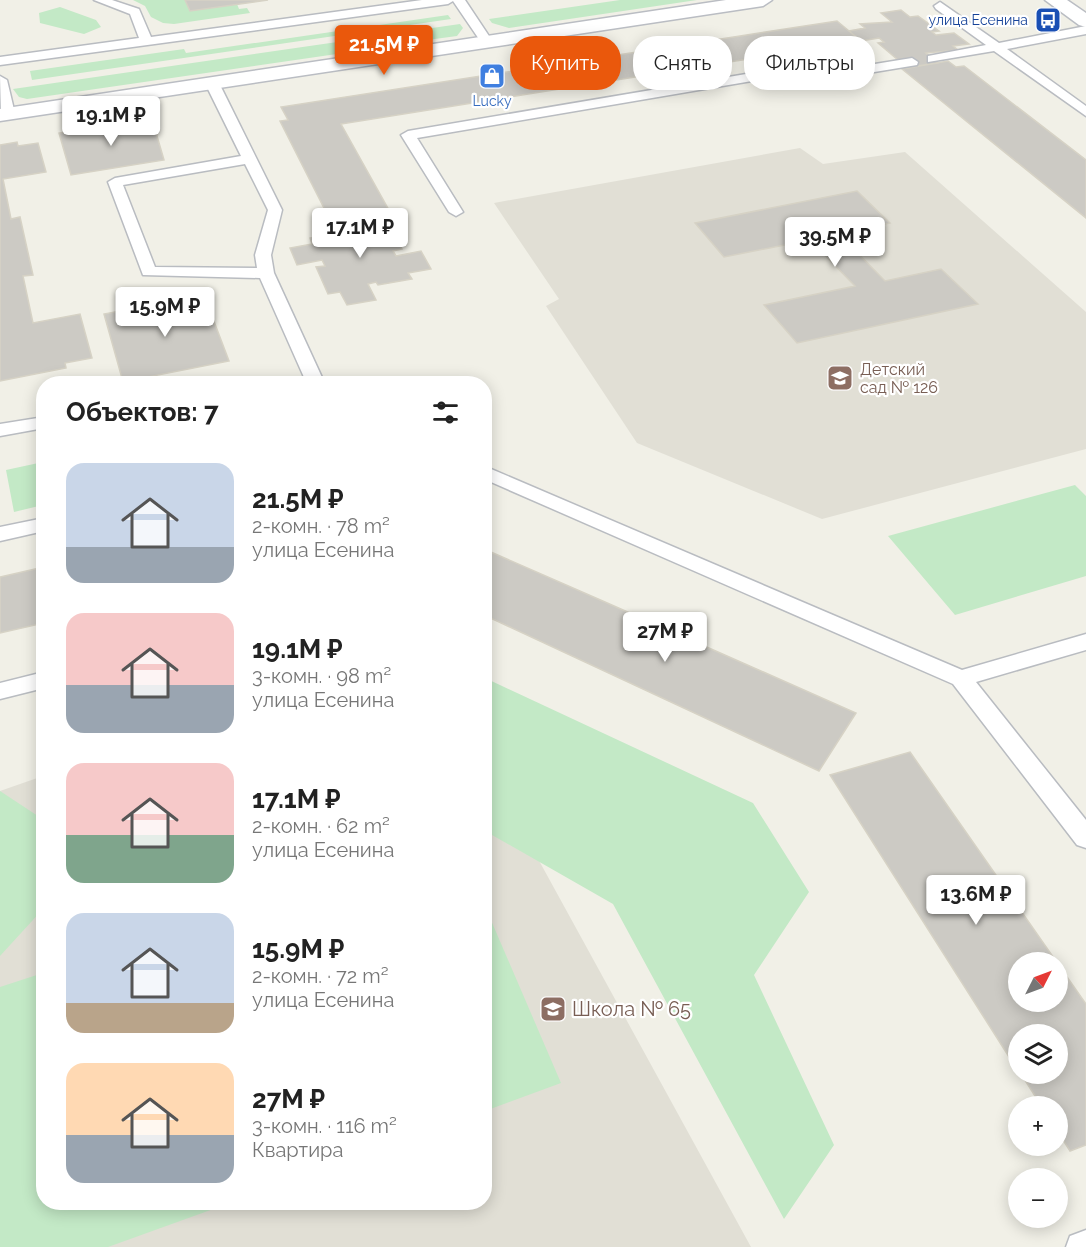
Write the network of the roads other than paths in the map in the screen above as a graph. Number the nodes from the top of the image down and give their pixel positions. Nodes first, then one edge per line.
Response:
1 (100, 0) edge
2 (448, 0) edge
3 (459, 0) edge
4 (763, 0) edge
5 (1054, 0) edge
6 (940, 6) dead end
7 (1086, 21) edge
8 (1086, 30) edge
9 (146, 40) junction
10 (487, 42) junction
11 (998, 47) junction
12 (933, 59) dead end
13 (0, 61) edge
14 (912, 62) dead end
15 (0, 80) edge
16 (212, 83) junction
17 (1086, 112) edge
18 (4, 114) edge
19 (249, 159) junction
20 (456, 212) dead end
21 (266, 273) junction
22 (312, 376) edge
23 (36, 423) edge
24 (0, 430) edge
25 (492, 475) edge
26 (36, 526) edge
27 (0, 534) edge
28 (1086, 642) edge
29 (962, 678) junction
30 (36, 682) edge
31 (0, 691) edge
32 (1086, 838) edge
33 (1086, 1245) edge
34 (1081, 1247) edge

1 - 9 lane
2 - 9 lane
3 - 10 lane
4 - 10 street
5 - 7 street
6 - 11 lane
8 - 11 lane
9 - 13 lane
10 - 16 street
11 - 12 lane
11 - 17 lane
14 - 20 lane
15 - 18 lane
16 - 18 street
16 - 19 lane
19 - 21 lane
19 - 21 lane
21 - 22 lane
23 - 24 lane
25 - 29 lane
26 - 27 lane
28 - 29 lane
29 - 32 lane
30 - 31 lane
33 - 34 lane

